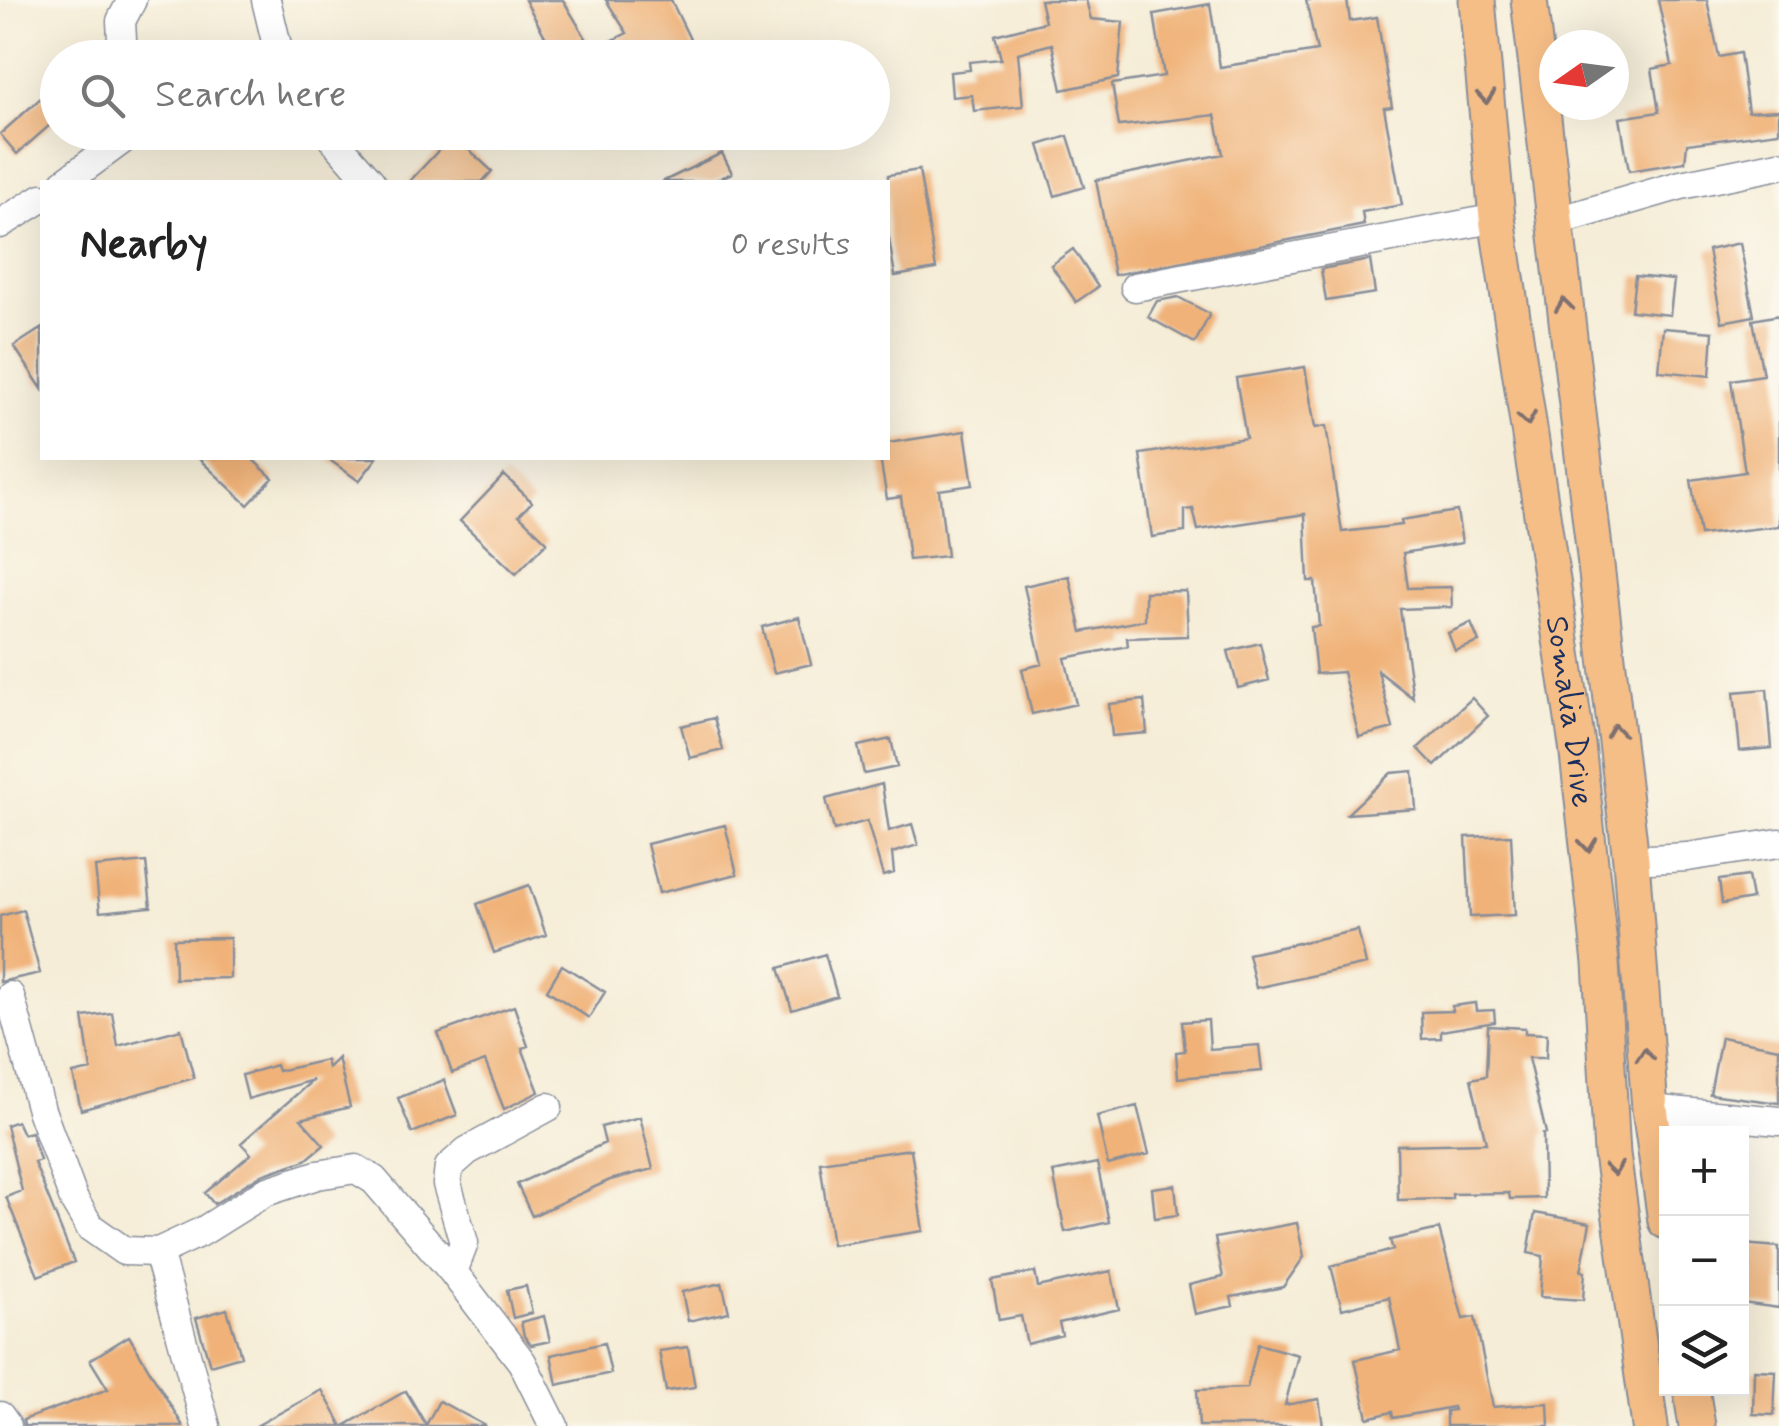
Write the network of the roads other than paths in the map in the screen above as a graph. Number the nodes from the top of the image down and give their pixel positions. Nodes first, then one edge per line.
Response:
1 (132, 0) edge
2 (266, 0) edge
3 (1477, 0) edge
4 (1529, 0) edge
5 (123, 40) edge
6 (276, 40) edge
7 (109, 150) edge
8 (343, 150) edge
9 (1779, 165) edge
10 (68, 180) edge
11 (369, 180) edge
12 (40, 199) edge
13 (1496, 218) junction
14 (1554, 222) junction
15 (0, 224) edge
16 (1135, 287) dead end
17 (1779, 843) edge
18 (1630, 860) junction
19 (10, 996) dead end
20 (548, 1107) dead end
21 (1650, 1108) junction
22 (1779, 1121) edge
23 (1665, 1216) edge
24 (158, 1252) junction
25 (454, 1272) junction
26 (1693, 1396) edge
27 (0, 1416) edge
28 (6, 1426) edge
29 (206, 1426) edge
30 (554, 1426) edge
31 (1650, 1426) edge
32 (1697, 1426) edge

1 - 5 street
2 - 6 street
3 -> 13 main road, Somalia Drive
4 - 14 main road, Somalia Drive
7 - 10 street
8 - 11 street
9 - 14 street
12 - 15 street
13 - 16 street
13 -> 31 main road, Somalia Drive
18 -> 14 main road, Somalia Drive
17 - 18 street
21 -> 18 main road, Somalia Drive
19 - 24 street
20 - 25 street
21 - 22 street
21 - 23 main road, Somalia Drive
24 - 25 street
24 - 29 street
25 - 30 street
26 - 32 main road
27 - 28 street

